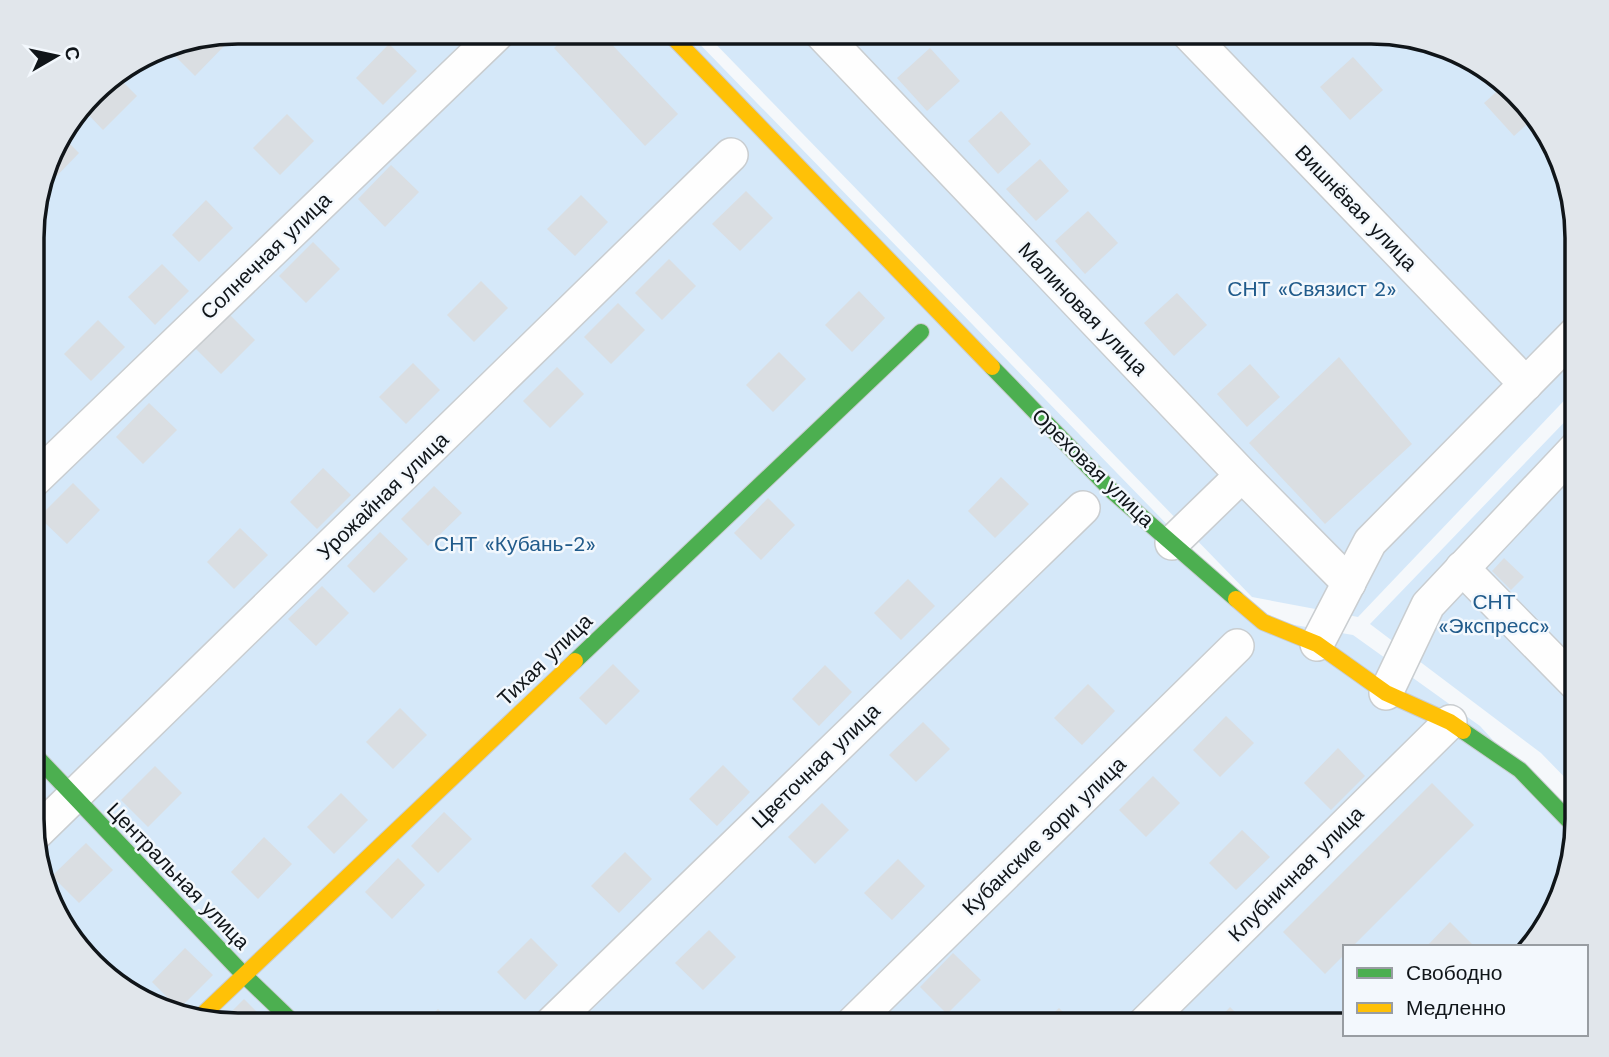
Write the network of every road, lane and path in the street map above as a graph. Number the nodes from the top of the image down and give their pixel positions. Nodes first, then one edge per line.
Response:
1 (487, 44) edge
2 (680, 44) edge
3 (831, 44) edge
4 (1198, 44) edge
5 (731, 155) dead end
6 (921, 332) dead end
7 (1565, 344) edge
8 (1526, 384) junction
9 (1565, 460) edge
10 (44, 470) edge
11 (1242, 475) junction
12 (1083, 508) dead end
13 (1171, 542) junction
14 (1462, 568) junction
15 (1349, 583) junction
16 (1317, 644) junction
17 (1237, 646) dead end
18 (1565, 673) edge
19 (1386, 693) junction
20 (1450, 722) junction
21 (44, 765) edge
22 (74, 798) junction
23 (1565, 817) edge
24 (44, 825) edge
25 (244, 975) junction
26 (206, 1011) edge
27 (283, 1013) edge
28 (562, 1013) edge
29 (863, 1013) edge
30 (1155, 1013) edge

1 - 10 street, Солнечная улица
2 - 13 street, Ореховая улица
3 - 11 street, Малиновая улица
4 - 8 street, Вишнёвая улица
5 - 22 street, Урожайная улица
6 - 25 street, Тихая улица
7 - 8 street
8 - 15 street
9 - 14 street
11 - 13 street
11 - 15 street, Малиновая улица
12 - 28 street, Цветочная улица
13 - 16 street, Ореховая улица
14 - 18 street
14 - 19 street
15 - 16 street
16 - 19 street, Ореховая улица
17 - 29 street, Кубанские зори улица
19 - 20 street, Ореховая улица
20 - 23 street, Ореховая улица
20 - 30 street, Клубничная улица
21 - 22 street, Центральная улица
22 - 24 street, Урожайная улица
22 - 25 street, Центральная улица
25 - 26 street, Тихая улица
25 - 27 street, Центральная улица

